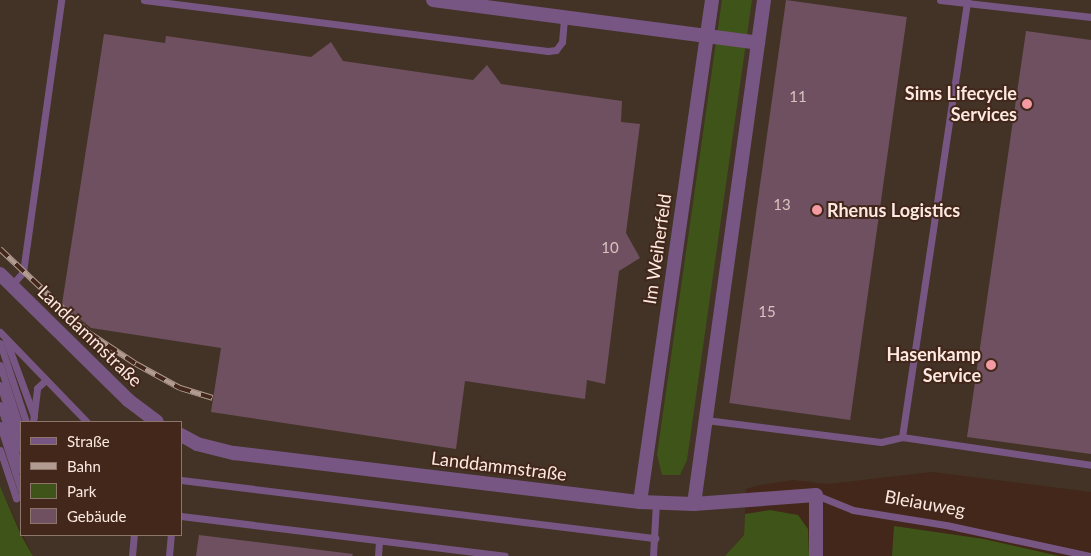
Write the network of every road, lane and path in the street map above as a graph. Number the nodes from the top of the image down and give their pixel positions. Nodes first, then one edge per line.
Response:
1 (61, 0) edge
2 (144, 0) edge
3 (434, 0) edge
4 (712, 0) edge
5 (764, 0) edge
6 (940, 0) edge
7 (966, 2) edge
8 (1091, 17) edge
9 (564, 18) junction
10 (707, 37) junction
11 (758, 44) junction
12 (0, 274) edge
13 (12, 285) junction
14 (2, 338) edge
15 (0, 365) edge
16 (46, 380) junction
17 (0, 385) edge
18 (0, 405) edge
19 (33, 419) edge
20 (706, 420) junction
21 (26, 421) edge
22 (86, 421) edge
23 (155, 421) edge
24 (0, 425) edge
25 (20, 428) edge
26 (182, 436) edge
27 (902, 437) junction
28 (20, 446) edge
29 (0, 450) edge
30 (1091, 465) edge
31 (20, 467) edge
32 (182, 480) edge
33 (20, 487) edge
34 (816, 495) junction
35 (20, 496) edge
36 (640, 502) junction
37 (656, 503) junction
38 (694, 504) junction
39 (182, 516) edge
40 (134, 536) edge
41 (171, 536) edge
42 (655, 538) junction
43 (379, 542) junction
44 (132, 556) edge
45 (169, 556) edge
46 (378, 556) edge
47 (505, 556) edge
48 (652, 556) edge
49 (816, 556) edge
50 (1090, 556) edge

1 - 13 lane
2 - 9 lane
3 - 9 street
4 - 10 street, Im Weiherfeld
5 - 11 street
6 - 7 lane
7 - 8 lane
7 - 27 lane
9 - 10 street
10 - 11 street
10 - 36 street, Im Weiherfeld
11 - 20 street
12 - 13 street, Landdammstraße
13 - 23 street, Landdammstraße
14 - 16 lane
14 - 19 lane
14 - 21 lane
15 - 25 lane
16 - 19 lane
16 - 22 lane
17 - 28 lane
18 - 31 lane
20 - 27 lane
20 - 38 street
24 - 33 lane
26 - 36 street, Landdammstraße
27 - 30 lane
29 - 35 lane
32 - 42 lane
34 - 38 street, Landdammstraße
34 - 49 street
34 - 50 lane, Bleiauweg
36 - 37 street, Landdammstraße
37 - 38 street, Landdammstraße
37 - 42 lane
39 - 43 lane
40 - 44 lane
41 - 45 lane
42 - 48 lane
43 - 46 lane
43 - 47 lane

